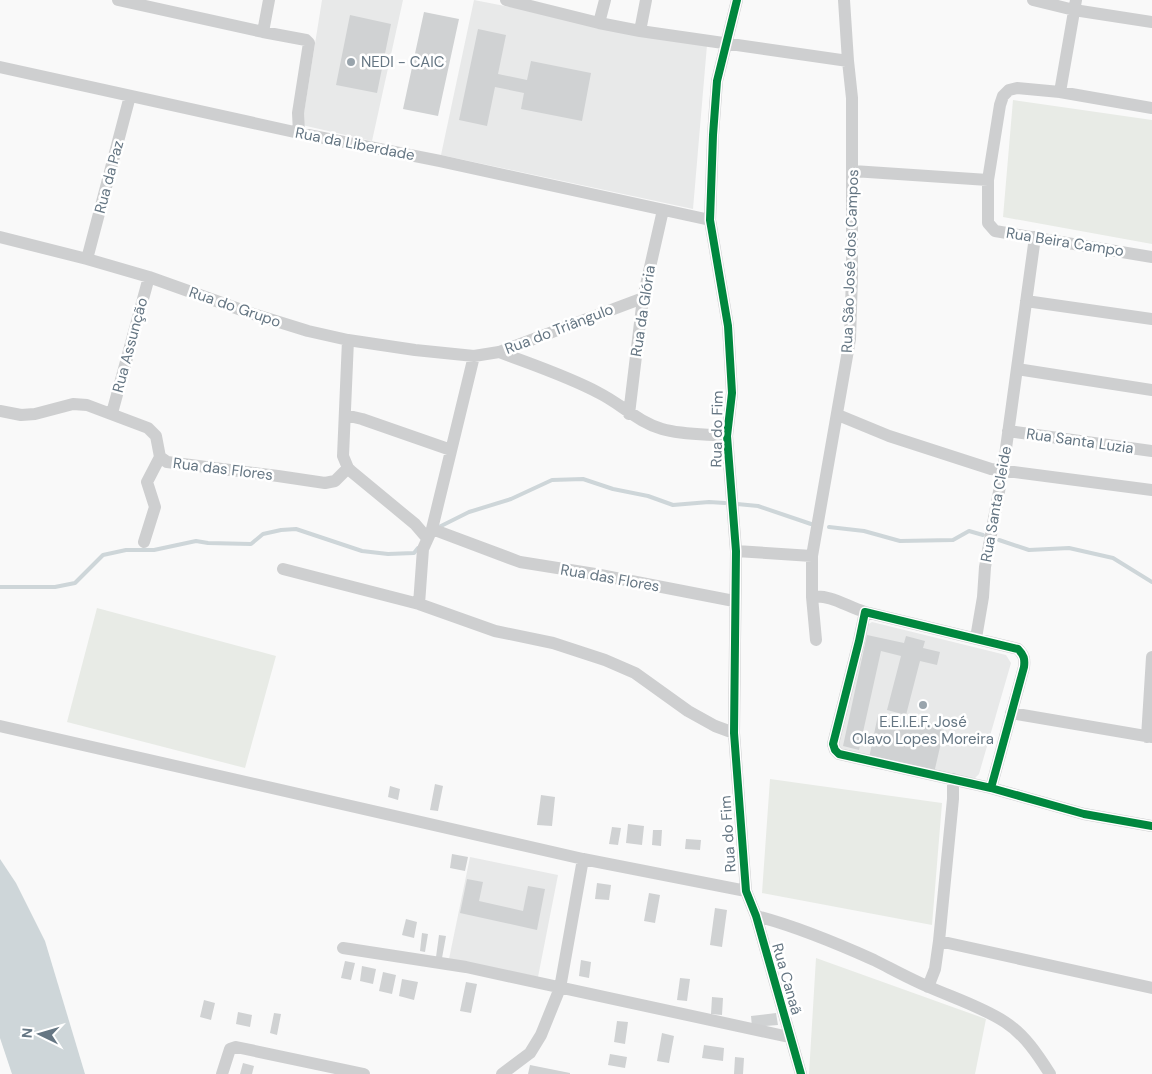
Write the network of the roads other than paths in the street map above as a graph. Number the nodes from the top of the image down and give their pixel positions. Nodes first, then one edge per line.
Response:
1 (118, 0) edge
2 (269, 0) edge
3 (506, 0) edge
4 (605, 0) edge
5 (646, 0) edge
6 (737, 0) edge
7 (844, 0) edge
8 (1033, 0) edge
9 (533, 3) edge
10 (163, 4) edge
11 (1075, 5) edge
12 (1152, 22) edge
13 (599, 23) junction
14 (640, 31) junction
15 (263, 32) junction
16 (727, 43) junction
17 (848, 61) junction
18 (0, 67) edge
19 (1060, 92) junction
20 (130, 96) junction
21 (1152, 108) edge
22 (299, 133) junction
23 (853, 171) junction
24 (988, 180) junction
25 (663, 210) junction
26 (710, 220) junction
27 (0, 237) edge
28 (1035, 237) junction
29 (1152, 257) edge
30 (87, 258) junction
31 (149, 277) junction
32 (643, 298) junction
33 (1026, 301) junction
34 (1152, 319) edge
35 (348, 340) junction
36 (499, 352) junction
37 (474, 356) junction
38 (1017, 369) junction
39 (1152, 390) edge
40 (0, 411) edge
41 (112, 413) junction
42 (629, 414) junction
43 (345, 415) junction
44 (838, 415) junction
45 (1008, 431) junction
46 (727, 436) junction
47 (451, 450) junction
48 (1152, 451) edge
49 (160, 457) junction
50 (348, 468) junction
51 (1003, 470) junction
52 (1152, 490) edge
53 (426, 532) junction
54 (144, 542) dead end
55 (736, 551) junction
56 (812, 556) junction
57 (283, 569) dead end
58 (812, 597) junction
59 (734, 601) junction
60 (419, 604) junction
61 (865, 612) junction
62 (976, 638) junction
63 (816, 640) dead end
64 (1152, 657) edge
65 (1011, 713) junction
66 (0, 726) edge
67 (734, 733) junction
68 (1149, 737) edge
69 (953, 779) junction
70 (991, 788) junction
71 (1152, 826) edge
72 (583, 859) junction
73 (746, 891) junction
74 (756, 916) junction
75 (939, 941) junction
76 (343, 948) dead end
77 (928, 987) junction
78 (560, 988) junction
79 (1152, 988) edge
80 (789, 1037) junction
81 (222, 1074) edge
82 (364, 1074) edge
83 (502, 1074) edge
84 (800, 1074) edge
85 (1050, 1074) edge

1 - 10 street
2 - 15 street
3 - 9 street
4 - 13 street
5 - 14 street
6 - 16 street, Rua do Fim
7 - 17 street, Rua São José dos Campos
8 - 11 street
9 - 13 street
10 - 15 street
11 - 12 street
11 - 19 street
13 - 14 street
14 - 16 street
15 - 22 street
16 - 17 street
16 - 26 street, Rua do Fim
17 - 23 street, Rua São José dos Campos
18 - 20 street, Rua da Liberdade
19 - 21 street
19 - 24 street
20 - 22 street, Rua da Liberdade
20 - 30 street, Rua da Paz
22 - 25 street, Rua da Liberdade
23 - 24 street
23 - 44 street, Rua São José dos Campos
24 - 28 street, Rua Beira Campo
25 - 26 street, Rua da Liberdade
25 - 32 street, Rua da Glória
26 - 46 street, Rua do Fim
27 - 30 street, Rua do Grupo
28 - 29 street, Rua Beira Campo
28 - 33 street, Rua Santa Cleide
30 - 31 street, Rua do Grupo
31 - 35 street, Rua do Grupo
31 - 41 street, Rua Assunção
32 - 36 street, Rua do Triângulo
32 - 42 street, Rua da Glória
33 - 34 street
33 - 38 street, Rua Santa Cleide
35 - 37 street, Rua do Grupo
35 - 43 street
36 - 37 street, Rua do Triângulo
36 - 42 street
37 - 47 street
38 - 39 street
38 - 45 street, Rua Santa Cleide
40 - 41 street, Rua das Flores
41 - 49 street, Rua das Flores
42 - 46 street
43 - 47 street
43 - 50 street
44 - 51 street
44 - 56 street, Rua São José dos Campos
45 - 48 street, Rua Santa Luzia
45 - 51 street, Rua Santa Cleide
46 - 55 street, Rua do Fim
47 - 53 street
49 - 50 street, Rua das Flores
49 - 54 street
50 - 53 street, Rua das Flores
51 - 52 street
51 - 62 street, Rua Santa Cleide
53 - 59 street, Rua das Flores
53 - 60 street
55 - 56 street
55 - 59 street, Rua do Fim
56 - 58 street, Rua São José dos Campos
57 - 60 street
58 - 61 street
58 - 63 street, Rua São José dos Campos
59 - 67 street, Rua do Fim
60 - 67 street
61 - 62 street
61 - 69 street
62 - 65 street
64 - 68 street
65 - 68 street
65 - 70 street
66 - 72 street
67 - 73 street, Rua do Fim
69 - 70 street
69 - 75 street
70 - 71 street
72 - 73 street
72 - 78 street
73 - 74 street, Rua Canaã
74 - 77 street
74 - 80 street, Rua Canaã
75 - 77 street
75 - 79 street
76 - 78 street
77 - 85 street
78 - 80 street
78 - 83 street
80 - 84 street, Rua Canaã
81 - 82 street

